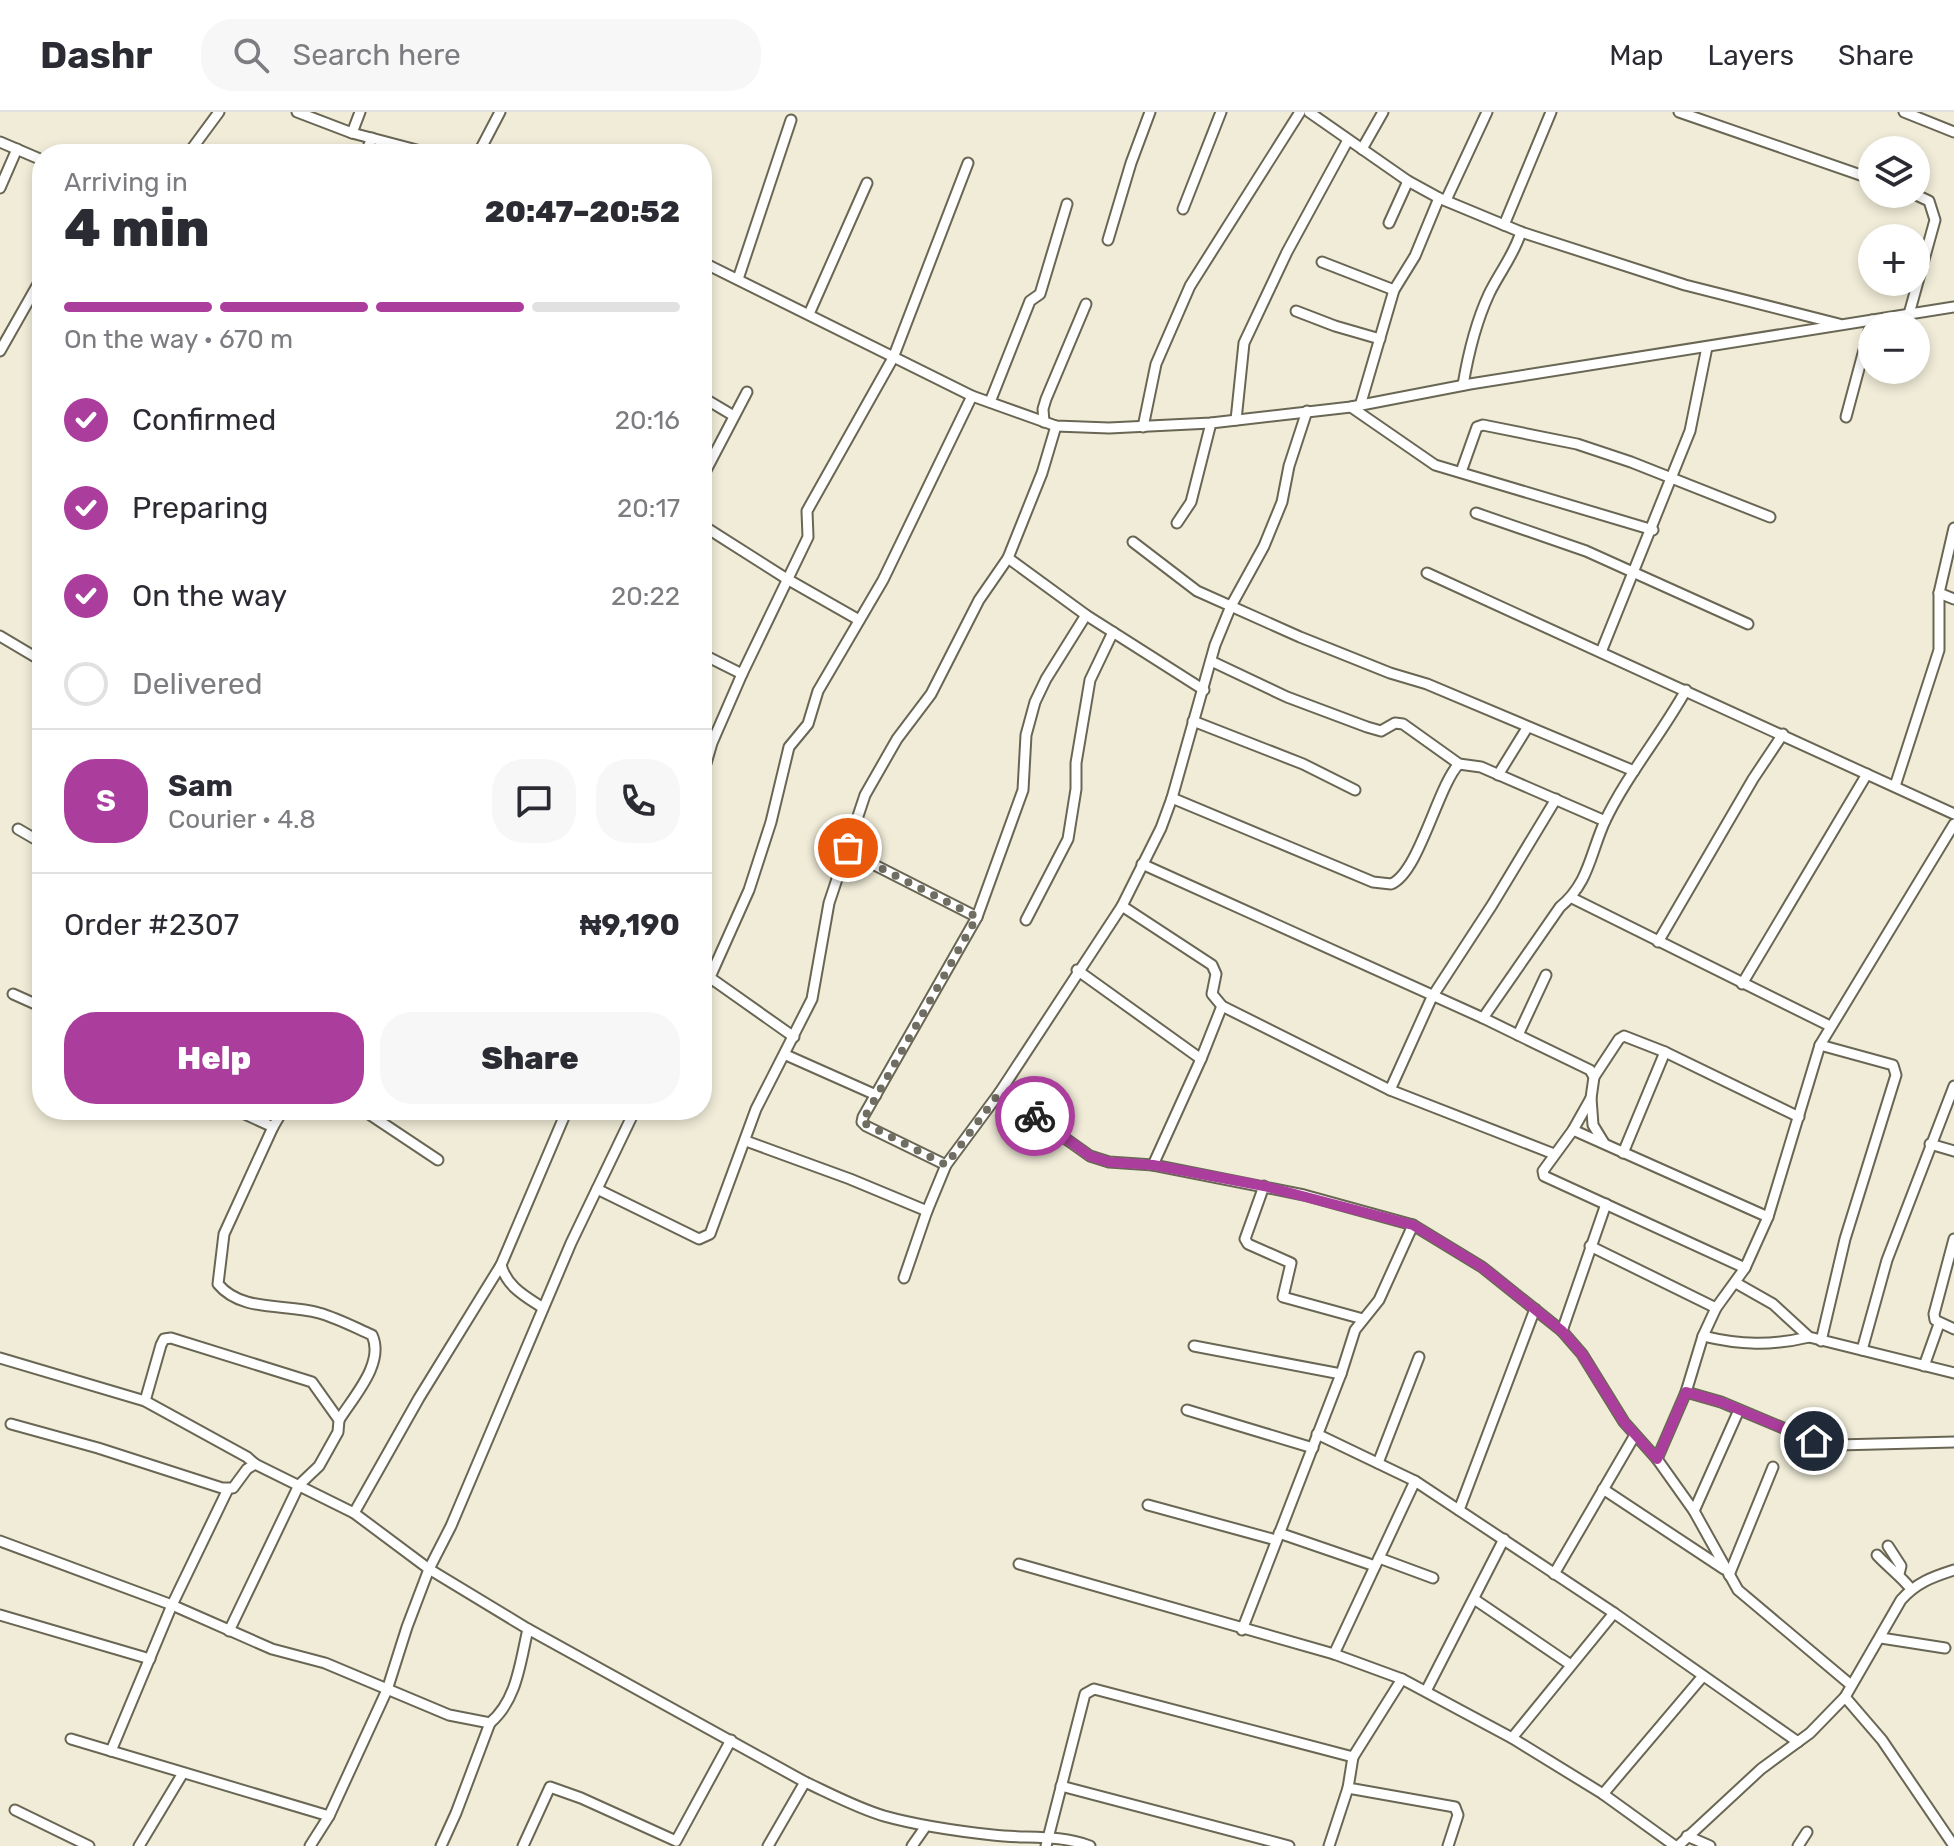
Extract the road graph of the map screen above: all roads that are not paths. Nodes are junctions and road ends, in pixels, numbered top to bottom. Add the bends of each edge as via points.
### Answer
1 (219, 112) edge
2 (297, 112) edge
3 (360, 112) edge
4 (500, 112) edge
5 (1150, 112) edge
6 (1221, 112) edge
7 (1300, 112) edge
8 (1383, 112) edge
9 (1487, 112) edge
10 (1551, 112) edge
11 (1679, 112) edge
12 (1904, 112) edge
13 (1312, 113) edge
14 (791, 120) dead end
15 (1954, 132) edge
16 (352, 133) junction
17 (372, 138) junction
18 (1348, 140) junction
19 (0, 142) edge
20 (195, 144) edge
21 (369, 144) edge
22 (394, 144) edge
23 (483, 144) edge
24 (17, 149) junction
25 (1362, 149) junction
26 (32, 156) edge
27 (968, 163) dead end
28 (1858, 174) edge
29 (1408, 181) junction
30 (867, 183) dead end
31 (0, 188) edge
32 (1442, 199) junction
33 (1930, 203) edge
34 (1067, 204) dead end
35 (1183, 209) dead end
36 (1389, 223) dead end
37 (1504, 225) junction
38 (1521, 232) junction
39 (1108, 240) dead end
40 (1322, 262) dead end
41 (712, 267) edge
42 (738, 279) junction
43 (1394, 290) junction
44 (32, 295) edge
45 (1086, 304) dead end
46 (1954, 307) edge
47 (1296, 311) dead end
48 (1910, 312) edge
49 (1922, 312) edge
50 (809, 314) junction
51 (1858, 323) edge
52 (1846, 325) junction
53 (1380, 339) junction
54 (1707, 347) junction
55 (0, 351) edge
56 (893, 358) junction
57 (1858, 372) edge
58 (1463, 385) junction
59 (747, 392) dead end
60 (972, 396) junction
61 (990, 402) junction
62 (712, 403) edge
63 (1355, 406) junction
64 (1307, 411) junction
65 (734, 416) junction
66 (1846, 417) dead end
67 (1236, 420) junction
68 (1044, 422) junction
69 (1211, 423) junction
70 (1056, 426) junction
71 (1143, 427) junction
72 (712, 459) edge
73 (1461, 472) junction
74 (1671, 477) junction
75 (1476, 513) dead end
76 (1770, 517) dead end
77 (1177, 523) dead end
78 (1954, 528) edge
79 (1653, 530) junction
80 (712, 531) edge
81 (1133, 542) dead end
82 (1008, 558) junction
83 (1635, 572) junction
84 (1427, 573) dead end
85 (787, 579) junction
86 (1939, 593) junction
87 (1954, 599) edge
88 (1231, 606) junction
89 (1086, 615) junction
90 (859, 620) junction
91 (1748, 624) dead end
92 (1113, 632) junction
93 (0, 636) edge
94 (1601, 652) junction
95 (32, 655) edge
96 (712, 659) edge
97 (1211, 661) junction
98 (742, 674) junction
99 (1204, 690) junction
100 (1686, 690) junction
101 (1193, 721) junction
102 (1527, 728) junction
103 (712, 731) edge
104 (1783, 734) junction
105 (1459, 764) junction
106 (1634, 771) junction
107 (1867, 774) junction
108 (1498, 775) junction
109 (1895, 786) junction
110 (1355, 790) dead end
111 (1172, 798) junction
112 (1556, 799) junction
113 (1954, 814) edge
114 (1605, 821) junction
115 (1954, 824) edge
116 (18, 829) dead end
117 (32, 837) edge
118 (847, 851) junction
119 (1142, 864) junction
120 (1572, 898) junction
121 (1122, 906) junction
122 (977, 917) junction
123 (1026, 920) dead end
124 (1658, 942) junction
125 (712, 962) edge
126 (1077, 970) junction
127 (1546, 975) dead end
128 (712, 978) edge
129 (1742, 984) junction
130 (13, 994) dead end
131 (1432, 997) junction
132 (32, 1003) edge
133 (1222, 1006) junction
134 (1483, 1018) junction
135 (1830, 1026) junction
136 (1518, 1035) junction
137 (794, 1037) junction
138 (1820, 1045) junction
139 (1665, 1052) junction
140 (786, 1055) junction
141 (1201, 1059) junction
142 (1594, 1077) junction
143 (1954, 1086) edge
144 (1390, 1090) junction
145 (1000, 1092) junction
146 (876, 1095) junction
147 (1591, 1098) junction
148 (1799, 1117) junction
149 (258, 1120) edge
150 (277, 1120) edge
151 (378, 1120) edge
152 (561, 1120) edge
153 (630, 1120) edge
154 (273, 1127) junction
155 (1573, 1130) junction
156 (746, 1141) junction
157 (1930, 1144) junction
158 (1605, 1145) junction
159 (1954, 1151) edge
160 (1623, 1153) junction
161 (1554, 1154) junction
162 (438, 1160) dead end
163 (946, 1165) junction
164 (1153, 1165) junction
165 (1264, 1186) junction
166 (597, 1189) junction
167 (1606, 1204) junction
168 (927, 1211) junction
169 (1768, 1217) junction
170 (1413, 1225) junction
171 (1954, 1239) edge
172 (1590, 1246) junction
173 (501, 1265) junction
174 (1745, 1268) junction
175 (904, 1278) dead end
176 (1736, 1283) junction
177 (543, 1308) junction
178 (1716, 1308) junction
179 (1535, 1309) junction
180 (1363, 1319) junction
181 (1939, 1324) junction
182 (1954, 1329) edge
183 (1562, 1331) junction
184 (1703, 1336) junction
185 (1809, 1337) junction
186 (1821, 1341) junction
187 (1194, 1346) dead end
188 (1862, 1350) junction
189 (1419, 1357) dead end
190 (0, 1358) edge
191 (1924, 1366) junction
192 (1954, 1373) edge
193 (1341, 1374) junction
194 (1686, 1392) junction
195 (145, 1401) junction
196 (1187, 1410) dead end
197 (1739, 1410) junction
198 (339, 1420) junction
199 (11, 1424) dead end
200 (1317, 1434) junction
201 (1635, 1435) junction
202 (1954, 1442) edge
203 (1313, 1448) junction
204 (1657, 1459) junction
205 (1378, 1463) junction
206 (255, 1464) junction
207 (1773, 1467) dead end
208 (1415, 1481) junction
209 (299, 1485) junction
210 (228, 1489) junction
211 (1603, 1489) junction
212 (1148, 1505) dead end
213 (1459, 1510) junction
214 (1694, 1511) junction
215 (354, 1513) junction
216 (1278, 1536) junction
217 (1504, 1539) junction
218 (0, 1541) edge
219 (1888, 1546) dead end
220 (1877, 1555) dead end
221 (1377, 1562) junction
222 (1019, 1564) dead end
223 (429, 1569) junction
224 (1954, 1570) edge
225 (1728, 1572) junction
226 (1554, 1574) junction
227 (1899, 1574) junction
228 (1433, 1578) dead end
229 (1911, 1589) junction
230 (1474, 1599) junction
231 (172, 1605) junction
232 (1614, 1613) junction
233 (0, 1615) edge
234 (528, 1629) junction
235 (1242, 1630) junction
236 (229, 1631) junction
237 (1881, 1638) junction
238 (1945, 1648) dead end
239 (1334, 1654) junction
240 (150, 1659) junction
241 (1571, 1665) junction
242 (1703, 1676) junction
243 (1402, 1679) junction
244 (1851, 1685) junction
245 (387, 1690) junction
246 (1426, 1691) junction
247 (1845, 1697) junction
248 (490, 1723) junction
249 (1512, 1738) junction
250 (71, 1739) dead end
251 (731, 1740) junction
252 (1798, 1742) junction
253 (111, 1751) junction
254 (1353, 1757) junction
255 (183, 1773) junction
256 (805, 1782) junction
257 (1061, 1786) junction
258 (1348, 1788) junction
259 (1603, 1794) junction
260 (15, 1810) dead end
261 (329, 1816) junction
262 (926, 1826) junction
263 (1807, 1832) dead end
264 (1687, 1836) junction
265 (1047, 1842) edge
266 (89, 1846) edge
267 (139, 1846) edge
268 (310, 1846) edge
269 (441, 1846) edge
270 (523, 1846) edge
271 (768, 1846) edge
272 (912, 1846) edge
273 (1090, 1846) edge
274 (1289, 1846) edge
275 (1329, 1846) edge
276 (1448, 1846) edge
277 (1677, 1846) edge
278 (1710, 1846) edge
279 (1798, 1846) edge
280 (1954, 1846) edge

1 - 20 street
2 - 16 street
3 - 16 street
4 - 23 street
5 - 39 street
6 - 35 street
7 - 71 street via 1190,286 1156,364
8 - 25 street
9 - 32 street
10 - 37 street
11 - 28 street
12 - 15 street
13 - 18 street
14 - 42 street
16 - 17 street
17 - 21 street
17 - 22 street
18 - 25 street
18 - 67 street via 1244,343
19 - 24 street
24 - 26 street
24 - 31 street
25 - 29 street
27 - 56 street
29 - 32 street
29 - 36 street
30 - 50 street
32 - 37 street
32 - 43 street
33 - 48 street via 1935,220
34 - 61 street via 1040,294 1030,301
37 - 38 street
38 - 52 street via 1685,285
38 - 58 street via 1488,295
40 - 43 street
41 - 42 street
42 - 50 street
43 - 53 street
44 - 55 street
45 - 68 street via 1046,399
46 - 49 street
47 - 53 street
50 - 56 street
51 - 52 street
52 - 54 street
53 - 63 street
54 - 58 street
54 - 74 street via 1690,431
56 - 60 street
56 - 85 street via 807,511 808,537
57 - 66 street
58 - 63 street
59 - 65 street
60 - 61 street
60 - 90 street
61 - 68 street
62 - 65 street
63 - 64 street
63 - 73 street via 1425,459
64 - 67 street
64 - 88 street via 1282,502
65 - 72 street
67 - 69 street
68 - 70 street
69 - 71 street
69 - 77 street via 1191,502
70 - 71 street
70 - 82 street
73 - 74 street via 1477,427 1483,425 1577,444
73 - 79 street
74 - 76 street
74 - 79 street
75 - 83 street
78 - 86 street
79 - 83 street
80 - 85 street
81 - 88 street via 1197,591
82 - 89 street
82 - 118 street via 979,600 931,694 865,795
83 - 91 street
83 - 94 street
84 - 94 street
85 - 90 street
85 - 98 street
86 - 87 street
86 - 109 street via 1939,650
88 - 97 street
88 - 102 street
89 - 92 street
89 - 122 street via 1035,702 1026,735 1023,790
90 - 125 street via 818,691 808,724 789,747 749,890
92 - 99 street
92 - 123 street via 1090,680 1068,839
93 - 95 street
94 - 100 street
96 - 98 street
97 - 99 street
97 - 105 street via 1367,727 1381,731 1403,724
98 - 103 street
99 - 101 street
100 - 104 street
100 - 106 street
101 - 110 street
101 - 111 street
102 - 106 street
102 - 108 street
104 - 107 street
104 - 124 street
105 - 108 street
105 - 111 street via 1430,826 1391,884 1373,882
106 - 114 street
107 - 109 street
107 - 129 street
108 - 112 street
109 - 113 street
111 - 119 street
112 - 114 street
112 - 131 street
114 - 120 street
115 - 135 street
116 - 117 street
118 - 122 street
118 - 137 street via 826,915 812,999
119 - 121 street
119 - 131 street
120 - 124 street
120 - 134 street via 1560,907
121 - 126 street
121 - 133 street via 1212,965 1212,994
122 - 146 street
124 - 129 street
126 - 141 street
126 - 145 street
127 - 136 street
128 - 137 street
129 - 135 street
130 - 132 street
131 - 134 street
131 - 144 street
133 - 141 street
133 - 144 street
134 - 136 street
135 - 138 street
136 - 142 street via 1590,1070
137 - 140 street
138 - 148 street
138 - 186 street via 1893,1065 1896,1075 1845,1239
139 - 142 street via 1624,1036
139 - 148 street
139 - 160 street
140 - 146 street
140 - 156 street via 756,1109
141 - 164 street
142 - 147 street
143 - 157 street
144 - 161 street
145 - 163 street
145 - 164 street via 1090,1156
146 - 163 street via 863,1117 866,1126
147 - 155 street
147 - 158 street via 1593,1125
148 - 169 street
149 - 154 street
150 - 154 street
151 - 162 street
152 - 173 street
153 - 166 street
154 - 198 street via 224,1234 218,1284 228,1296 317,1312 372,1335 377,1345 372,1367
155 - 158 street
155 - 161 street
156 - 166 street via 705,1238
156 - 168 street
157 - 159 street
157 - 188 street via 1887,1260
158 - 160 street
160 - 169 street
161 - 167 street via 1544,1176
163 - 168 street
164 - 165 street
165 - 170 street
165 - 180 street via 1246,1242 1291,1263 1283,1297
166 - 177 street
167 - 172 street
167 - 174 street
168 - 175 street
169 - 174 street
170 - 179 street via 1482,1267
170 - 180 street via 1379,1300
171 - 181 street via 1934,1314
172 - 178 street
172 - 183 street
173 - 177 street via 513,1288
173 - 215 street
174 - 176 street
176 - 178 street
176 - 185 street via 1773,1304
177 - 223 street
178 - 184 street
179 - 183 street
179 - 213 street
180 - 193 street
181 - 182 street
181 - 191 street
183 - 201 street
184 - 185 street via 1738,1345
184 - 194 street
185 - 186 street
186 - 188 street
187 - 193 street
188 - 191 street
189 - 205 street
190 - 195 street
191 - 192 street
193 - 200 street
194 - 197 street
194 - 204 street
195 - 198 street via 161,1345 171,1338 312,1382
195 - 206 street
196 - 203 street
197 - 202 street via 1814,1441 1838,1445
197 - 214 street
198 - 209 street via 319,1466
199 - 210 street
200 - 203 street
200 - 205 street
201 - 204 street
201 - 211 street
203 - 216 street
204 - 214 street
205 - 208 street
206 - 209 street
206 - 210 street
207 - 225 street
208 - 213 street
208 - 221 street
209 - 215 street
209 - 236 street
210 - 231 street
211 - 225 street
211 - 226 street
212 - 216 street
213 - 217 street
214 - 225 street
215 - 223 street
216 - 221 street
216 - 235 street
217 - 226 street
217 - 230 street
218 - 231 street
219 - 227 street via 1901,1566
220 - 227 street
221 - 228 street
221 - 239 street
222 - 235 street
223 - 234 street
223 - 245 street
224 - 229 street
225 - 244 street via 1738,1590
226 - 232 street
227 - 229 street
229 - 237 street
230 - 241 street
230 - 246 street
231 - 236 street
231 - 240 street
232 - 241 street
232 - 242 street
233 - 240 street
234 - 248 street via 513,1690
234 - 251 street
235 - 239 street
236 - 245 street
237 - 238 street
237 - 244 street
239 - 243 street
240 - 253 street
241 - 249 street
242 - 252 street
242 - 259 street
243 - 246 street
243 - 254 street
244 - 247 street
245 - 248 street via 449,1715
245 - 261 street
246 - 249 street
247 - 252 street
247 - 280 street via 1882,1740
248 - 269 street
249 - 259 street
250 - 253 street
251 - 256 street
251 - 270 street via 676,1841 550,1787
252 - 264 street
253 - 255 street
254 - 257 street via 1094,1689 1085,1694
254 - 258 street
255 - 261 street
255 - 267 street
256 - 262 street via 882,1815
256 - 271 street
257 - 265 street
257 - 274 street
258 - 275 street
258 - 276 street via 1455,1807 1458,1815
259 - 277 street
260 - 266 street
261 - 268 street
262 - 265 street
262 - 272 street
263 - 279 street
264 - 277 street
264 - 278 street
265 - 273 street

